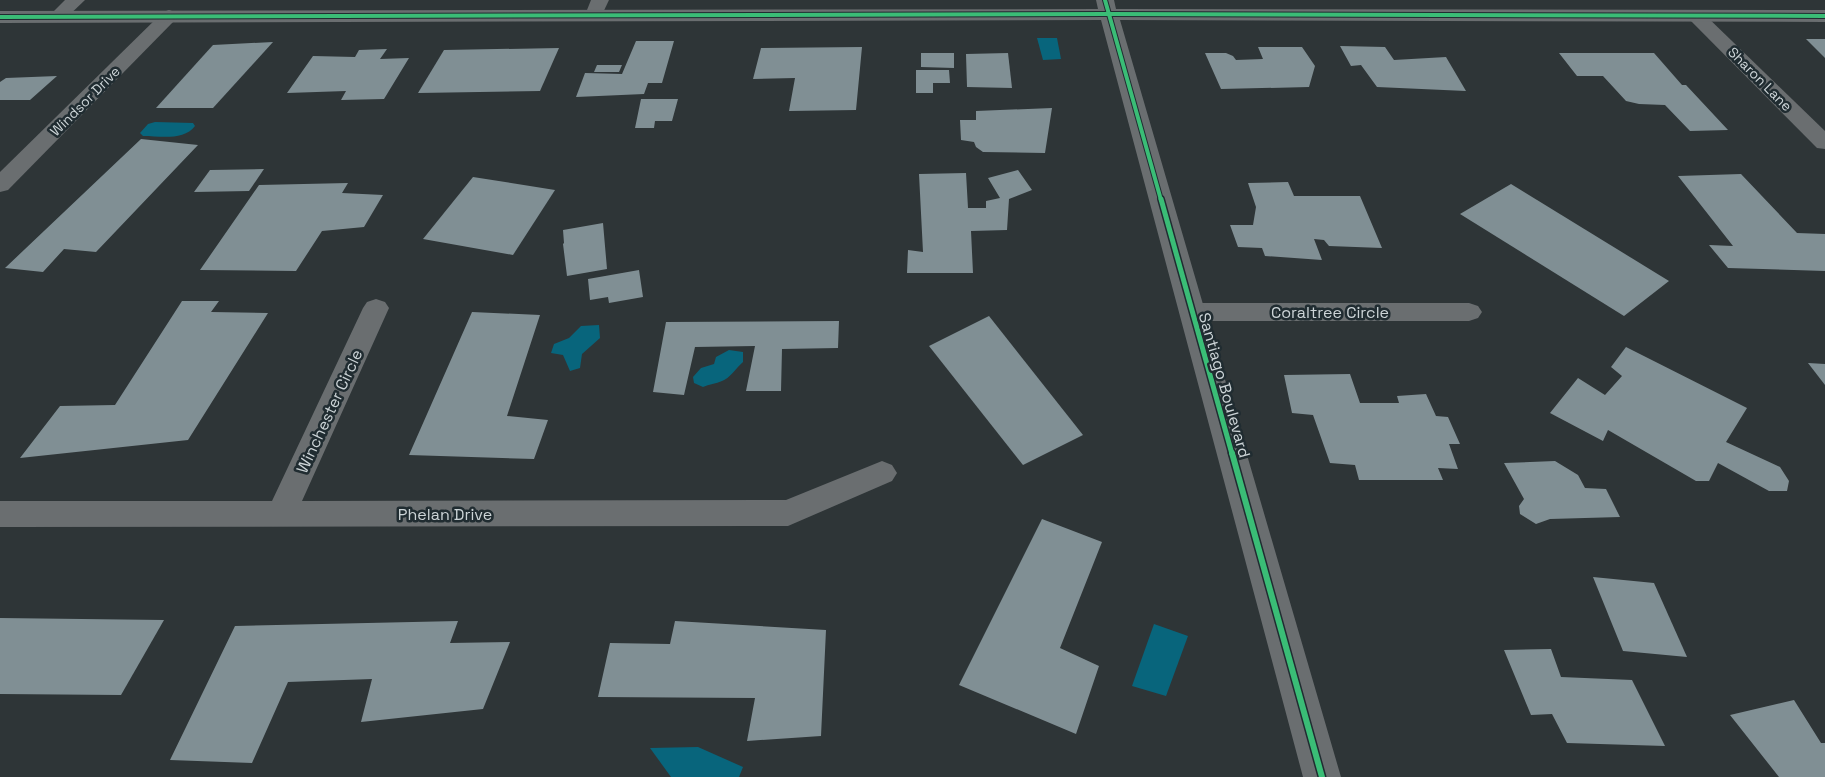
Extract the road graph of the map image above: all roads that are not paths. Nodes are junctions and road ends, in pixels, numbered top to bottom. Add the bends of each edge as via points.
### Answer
1 (76, 0) edge
2 (1107, 7) edge
3 (597, 8) edge
4 (1695, 15) junction
5 (58, 16) junction
6 (169, 16) junction
7 (1825, 16) edge
8 (0, 17) edge
9 (1825, 143) edge
10 (0, 185) edge
11 (376, 308) dead end
12 (1192, 312) junction
13 (1469, 312) dead end
14 (882, 473) dead end
15 (0, 514) edge
16 (281, 514) junction
17 (1322, 777) edge

1 - 5 street
2 - 3 street
2 - 4 street
2 - 12 street, Santiago Boulevard
3 - 6 street
4 - 7 street
4 - 9 street, Sharon Lane
5 - 6 street
5 - 8 street
6 - 10 street, Windsor Drive
11 - 16 street, Winchester Circle
12 - 13 street, Coraltree Circle
12 - 17 street, Santiago Boulevard
14 - 16 street, Phelan Drive via 788,512
15 - 16 street, Phelan Drive

